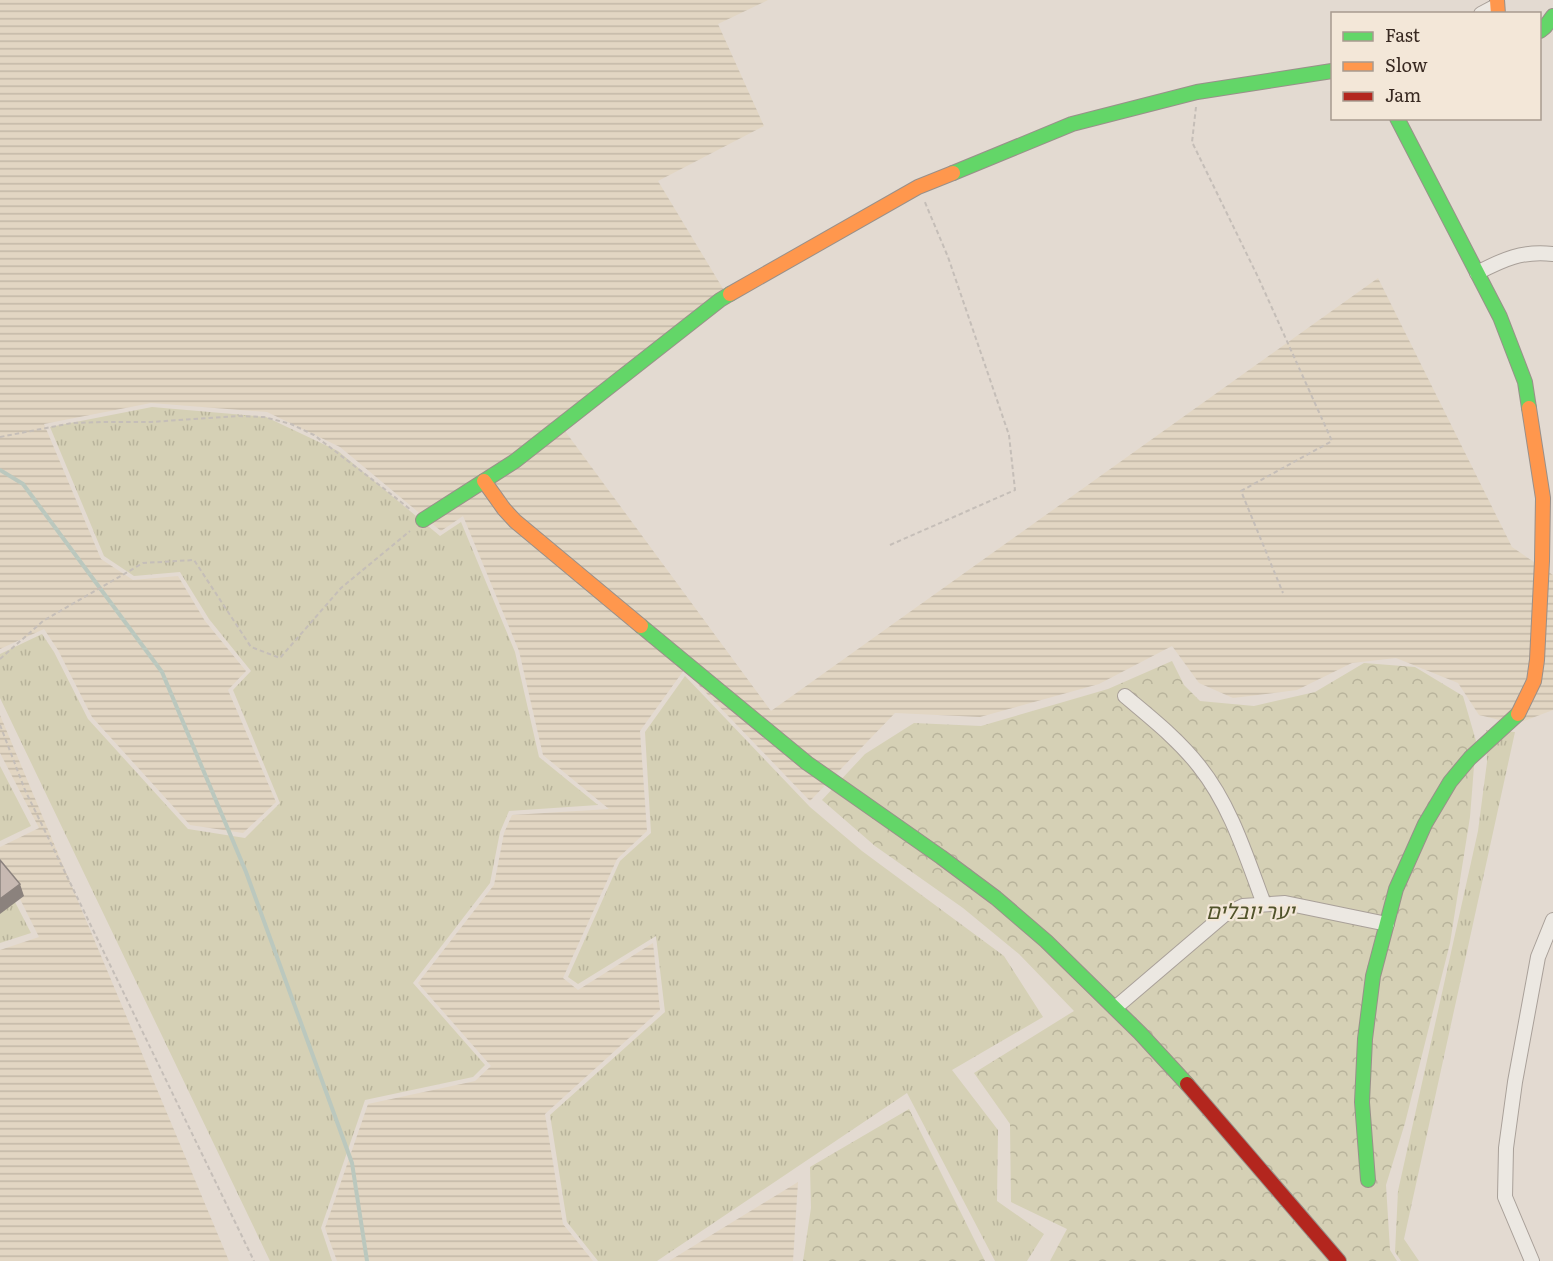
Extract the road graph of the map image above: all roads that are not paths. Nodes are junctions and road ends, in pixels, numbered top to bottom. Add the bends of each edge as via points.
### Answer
1 (1497, 4) edge
2 (1484, 12) edge
3 (1552, 19) edge
4 (1541, 30) edge
5 (1331, 71) edge
6 (1398, 120) edge
7 (1553, 254) edge
8 (1477, 273) junction
9 (484, 481) junction
10 (423, 520) road end
11 (1125, 696) dead end
12 (1264, 904) junction
13 (1553, 920) edge
14 (1387, 924) junction
15 (1114, 1008) junction
16 (1368, 1180) dead end
17 (1339, 1261) edge
18 (1532, 1261) edge

1 - 2 street
3 - 4 street
5 - 9 street via 1197,92 1072,124 918,187 720,300
6 - 8 street
7 - 8 street via 1507,258
8 - 14 street via 1500,317 1525,382 1535,442 1543,498 1537,660 1534,681 1518,714 1470,758 1450,782 1425,824 1396,889
9 - 10 street
9 - 15 street via 515,521 807,763 996,898
11 - 12 street via 1172,737 1211,783 1238,832
12 - 14 street via 1285,903
12 - 15 street via 1243,906 1224,915
13 - 18 street via 1538,957 1506,1148 1505,1197
14 - 16 street via 1373,976 1365,1039 1362,1102
15 - 17 street via 1197,1096

